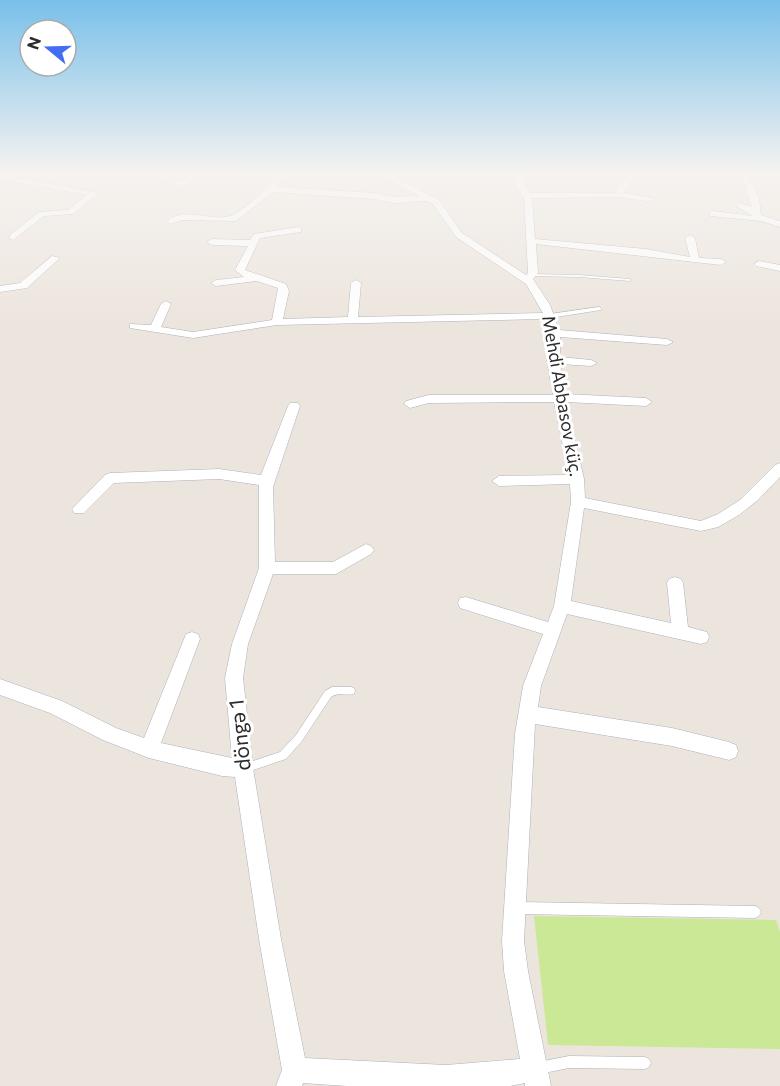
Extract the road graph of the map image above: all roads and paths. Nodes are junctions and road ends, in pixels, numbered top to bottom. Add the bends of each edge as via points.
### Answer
1 (29, 225) edge
2 (452, 225) edge
3 (530, 225) edge
4 (298, 230) dead end
5 (13, 237) dead end
6 (690, 238) dead end
7 (531, 241) junction
8 (212, 242) dead end
9 (253, 243) junction
10 (55, 258) dead end
11 (695, 260) junction
12 (721, 262) dead end
13 (759, 264) dead end
14 (780, 268) edge
15 (257, 278) junction
16 (530, 278) junction
17 (630, 280) dead end
18 (216, 283) dead end
19 (356, 283) dead end
20 (0, 290) edge
21 (166, 304) dead end
22 (599, 309) dead end
23 (550, 316) junction
24 (353, 320) junction
25 (277, 322) junction
26 (134, 326) dead end
27 (155, 328) junction
28 (554, 333) junction
29 (667, 342) dead end
30 (553, 360) junction
31 (591, 363) dead end
32 (559, 399) junction
33 (646, 402) dead end
34 (410, 404) dead end
35 (294, 406) dead end
36 (780, 468) edge
37 (577, 480) junction
38 (267, 481) junction
39 (499, 481) dead end
40 (578, 502) junction
41 (80, 509) dead end
42 (366, 550) dead end
43 (267, 568) junction
44 (675, 583) dead end
45 (465, 603) dead end
46 (562, 606) junction
47 (552, 630) junction
48 (680, 633) junction
49 (701, 637) dead end
50 (192, 639) dead end
51 (0, 687) edge
52 (351, 691) dead end
53 (527, 714) junction
54 (149, 749) junction
55 (729, 751) dead end
56 (243, 768) junction
57 (514, 908) junction
58 (755, 912) dead end
59 (645, 1063) dead end
60 (536, 1077) edge
61 (292, 1078) edge

1 - 5 street
2 - 16 street, Mehdi Abbasov küç. via 459,235
3 - 7 street
4 - 9 street via 260,235
6 - 11 street
7 - 11 street
7 - 16 street
8 - 9 street
9 - 15 street via 240,270
10 - 20 street via 23,286
11 - 12 street
13 - 14 street
15 - 18 street
15 - 25 street via 282,286
16 - 17 lane
16 - 23 street, Mehdi Abbasov küç.
19 - 24 street
21 - 27 street
22 - 23 lane
23 - 24 street
23 - 28 street, Mehdi Abbasov küç.
24 - 25 street
25 - 27 street via 193,335
26 - 27 street
28 - 29 street
28 - 30 street, Mehdi Abbasov küç.
30 - 31 street
30 - 32 street, Mehdi Abbasov küç.
32 - 33 street
32 - 34 street via 429,399
32 - 37 street, Mehdi Abbasov küç.
35 - 38 street, döngə 1
36 - 40 street via 740,507 720,520 701,525
37 - 39 street
37 - 40 street, Mehdi Abbasov küç.
38 - 41 street via 219,474 110,478
38 - 43 street, döngə 1
40 - 46 street, Mehdi Abbasov küç.
42 - 43 street via 336,568
43 - 56 street, döngə 1 via 235,663
44 - 48 street
45 - 47 street
46 - 47 street, Mehdi Abbasov küç.
46 - 48 street
47 - 53 street, Mehdi Abbasov küç. via 532,686
48 - 49 street
50 - 54 street
51 - 54 street via 56,706
52 - 56 lane via 328,694 284,756
53 - 55 street via 672,737
53 - 57 street, Mehdi Abbasov küç.
54 - 56 street via 222,767
56 - 61 street, döngə 1
57 - 58 lane
57 - 60 street, Mehdi Abbasov küç. via 516,971
59 - 60 lane via 569,1062
60 - 61 street via 514,1074

